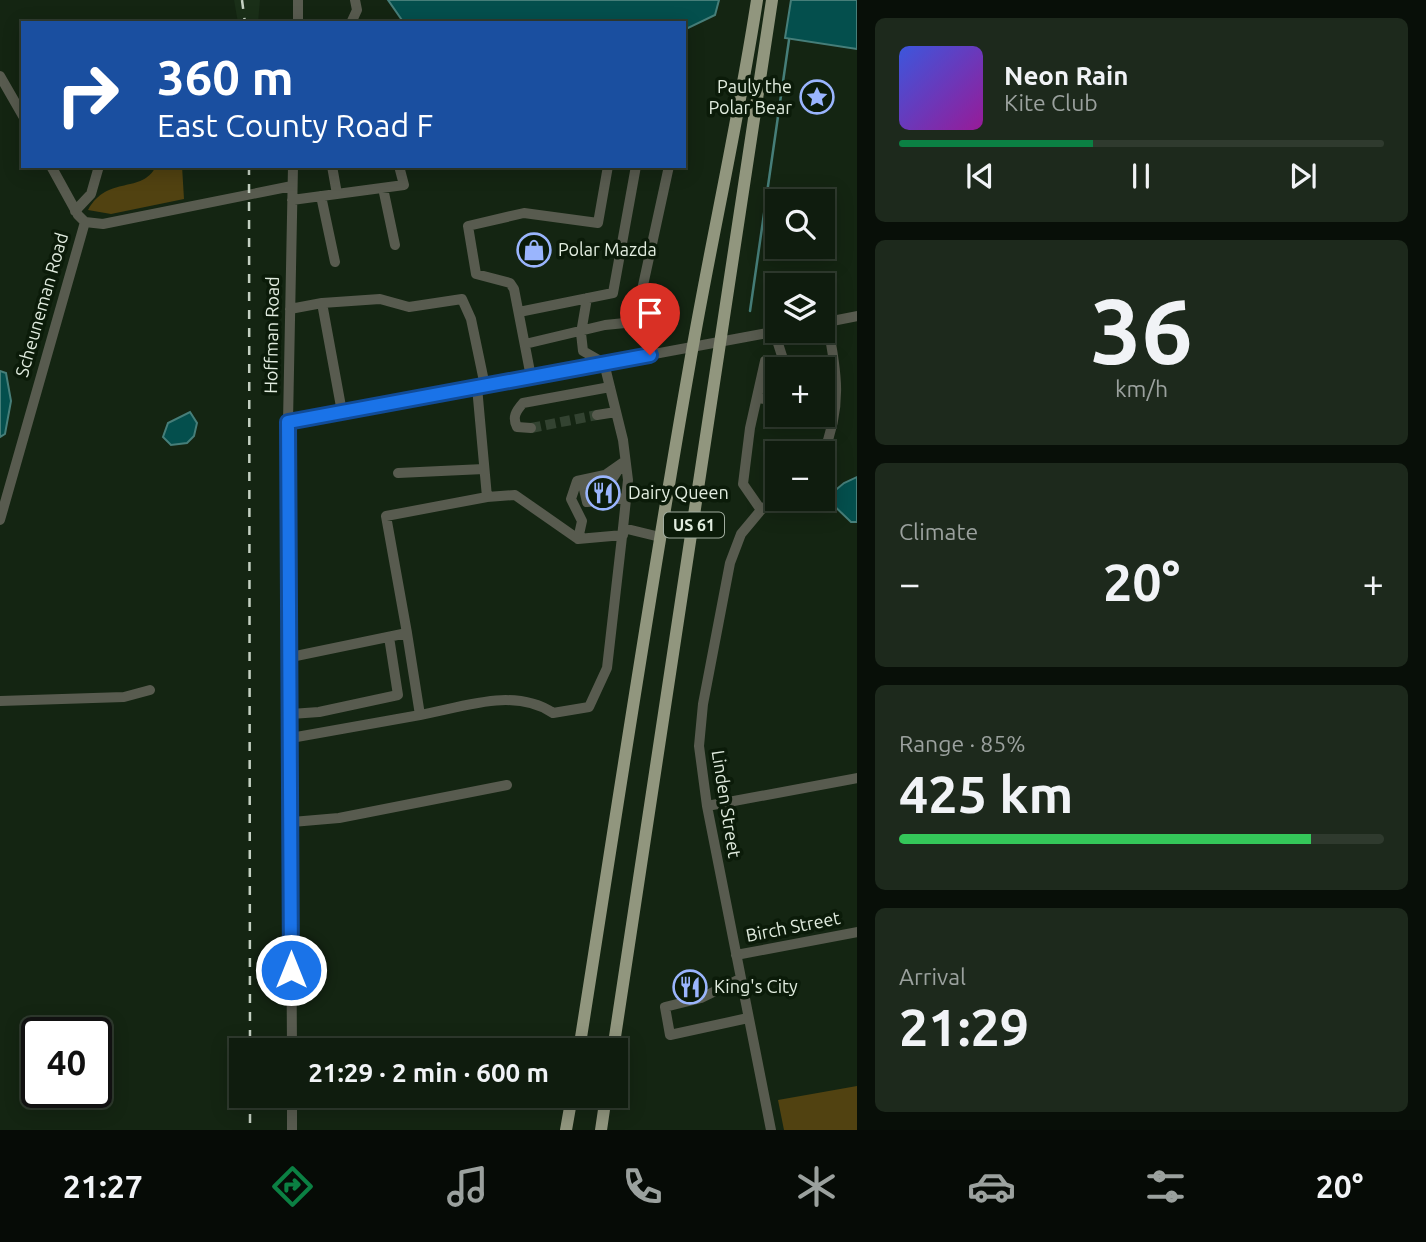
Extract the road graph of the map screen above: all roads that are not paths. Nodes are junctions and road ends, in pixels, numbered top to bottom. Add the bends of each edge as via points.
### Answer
1 (298, 0) edge
2 (355, 0) edge
3 (757, 0) edge
4 (772, 0) edge
5 (298, 21) edge
6 (352, 21) edge
7 (0, 76) edge
8 (21, 113) edge
9 (52, 168) edge
10 (98, 168) edge
11 (293, 168) edge
12 (332, 168) edge
13 (400, 168) edge
14 (608, 168) edge
15 (636, 168) edge
16 (669, 168) edge
17 (292, 186) junction
18 (383, 188) junction
19 (337, 194) junction
20 (321, 196) junction
21 (292, 200) junction
22 (75, 211) junction
23 (85, 222) junction
24 (395, 245) dead end
25 (335, 262) dead end
26 (587, 298) junction
27 (322, 303) junction
28 (290, 309) junction
29 (519, 312) junction
30 (857, 316) edge
31 (835, 320) edge
32 (581, 332) junction
33 (765, 333) edge
34 (719, 342) junction
35 (779, 343) edge
36 (829, 343) edge
37 (524, 344) junction
38 (692, 347) junction
39 (604, 363) junction
40 (531, 377) junction
41 (481, 386) junction
42 (610, 387) junction
43 (758, 398) junction
44 (765, 399) edge
45 (836, 411) joint
46 (342, 412) junction
47 (616, 412) junction
48 (597, 415) tunnel mouth
49 (288, 422) junction
50 (531, 428) dead end
51 (829, 441) edge
52 (625, 461) junction
53 (484, 469) junction
54 (398, 473) dead end
55 (487, 497) junction
56 (626, 498) junction
57 (765, 507) edge
58 (761, 510) junction
59 (0, 520) edge
60 (623, 531) junction
61 (660, 537) junction
62 (579, 539) junction
63 (407, 633) junction
64 (388, 637) junction
65 (291, 657) junction
66 (150, 690) dead end
67 (0, 701) edge
68 (291, 714) junction
69 (420, 715) junction
70 (291, 738) junction
71 (857, 778) edge
72 (507, 785) dead end
73 (707, 806) junction
74 (292, 822) junction
75 (857, 932) edge
76 (736, 955) junction
77 (740, 979) junction
78 (748, 1018) junction
79 (292, 1038) edge
80 (581, 1038) edge
81 (615, 1038) edge
82 (292, 1108) edge
83 (570, 1108) edge
84 (604, 1108) edge
85 (292, 1130) edge
86 (566, 1130) edge
87 (601, 1130) edge
88 (771, 1130) edge

1 - 5 street
2 - 6 street
3 - 38 main road, US 61 via 737,130
4 - 34 main road, US 61
7 - 8 street
9 - 22 street
10 - 22 street via 91,194
11 - 17 street, Hoffman Road
12 - 19 street
13 - 18 street via 404,186
14 - 29 street via 598,223 524,213 468,226 476,274 510,283
15 - 26 street via 613,293
16 - 32 street via 635,322
17 - 21 street, Hoffman Road
17 - 23 street, Scheuneman Road via 103,224
18 - 19 street
18 - 24 street
19 - 20 street
20 - 21 street
20 - 25 street
21 - 28 street, Hoffman Road
22 - 23 street
23 - 59 street, Scheuneman Road
26 - 29 street
26 - 32 street
27 - 28 street
27 - 41 street via 380,299 409,307 462,299 471,319
27 - 46 street
28 - 49 street, Hoffman Road
29 - 37 street
30 - 31 street
32 - 37 street
32 - 39 street via 583,351
33 - 34 street
34 - 38 street
34 - 81 main road, US 61
35 - 43 street via 783,359 765,361
36 - 45 street via 838,391
37 - 40 street
38 - 39 street
38 - 61 main road, US 61
39 - 40 street
39 - 42 street
40 - 41 street
41 - 46 street
41 - 53 street
42 - 47 street
42 - 50 street via 523,403 514,421 517,427
43 - 44 street
43 - 58 street via 743,484
45 - 51 street
46 - 49 street
47 - 48 street
47 - 52 street
49 - 65 street, Hoffman Road
52 - 56 street
52 - 56 street via 611,481 583,485 587,502
52 - 62 street via 605,475 577,481 571,499 582,521
53 - 54 street
53 - 55 street
55 - 62 street via 515,495
55 - 63 street via 386,516
56 - 60 street
57 - 58 street, Linden Street
58 - 73 street, Linden Street via 741,534 730,563 709,673 699,746
60 - 61 street
60 - 62 street
60 - 69 street via 607,668 589,708 553,713 538,703 509,698
61 - 80 main road, US 61
63 - 64 street
63 - 69 street
64 - 65 street
64 - 68 street via 398,695
65 - 68 street, Hoffman Road
66 - 67 street via 124,697
68 - 70 street, Hoffman Road
69 - 70 street
70 - 74 street, Hoffman Road
71 - 73 street
72 - 74 street via 339,818
73 - 76 street, Linden Street
74 - 79 street, Hoffman Road
75 - 76 street, Birch Street
76 - 77 street, Linden Street
77 - 78 street, Linden Street
77 - 78 street via 701,998 665,1007 670,1035
78 - 88 street, Linden Street
82 - 85 street
83 - 86 main road
84 - 87 main road

